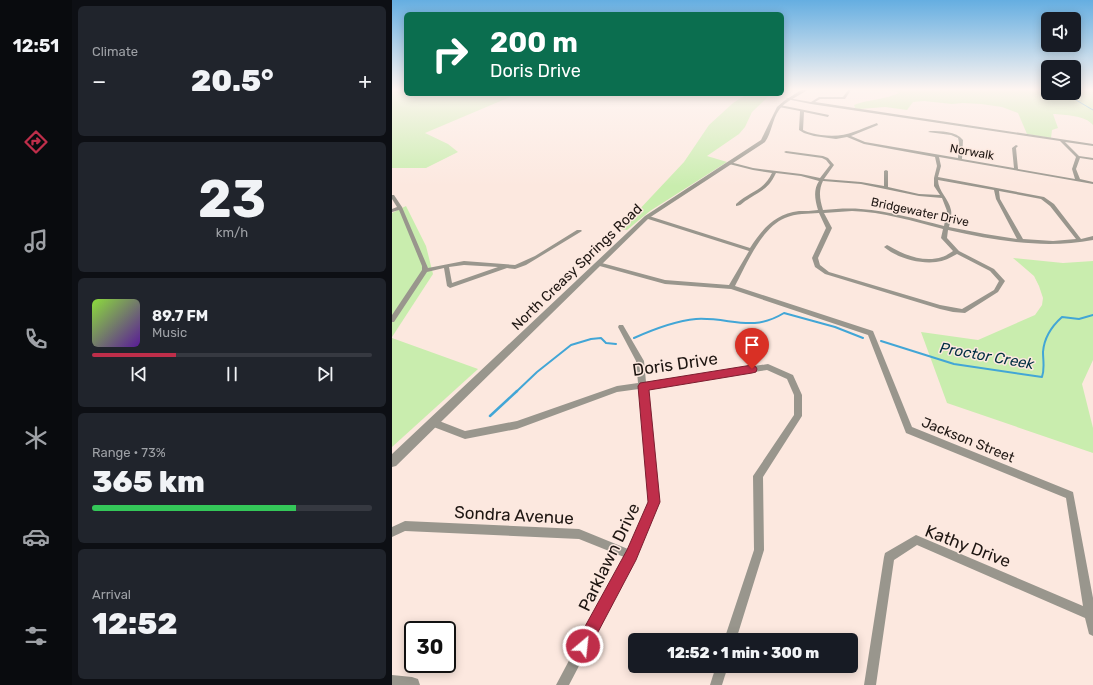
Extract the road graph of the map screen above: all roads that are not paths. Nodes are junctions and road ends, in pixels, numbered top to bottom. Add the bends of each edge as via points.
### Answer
1 (773, 122) edge
2 (801, 122) edge
3 (939, 122) edge
4 (877, 124) dead end
5 (930, 132) dead end
6 (849, 137) junction
7 (1061, 140) junction
8 (1093, 145) edge
9 (1016, 146) dead end
10 (786, 152) dead end
11 (937, 156) junction
12 (1078, 157) junction
13 (1093, 159) edge
14 (960, 160) junction
15 (730, 163) junction
16 (1016, 170) junction
17 (886, 171) dead end
18 (774, 172) junction
19 (936, 178) junction
20 (822, 180) junction
21 (1078, 180) junction
22 (1093, 183) edge
23 (886, 187) junction
24 (996, 189) junction
25 (392, 196) edge
26 (944, 197) junction
27 (738, 205) dead end
28 (400, 207) junction
29 (392, 211) edge
30 (821, 211) junction
31 (647, 217) junction
32 (946, 228) junction
33 (579, 231) dead end
34 (1093, 238) edge
35 (1021, 241) junction
36 (1080, 241) junction
37 (887, 247) dead end
38 (752, 250) junction
39 (957, 252) junction
40 (598, 264) junction
41 (446, 266) junction
42 (507, 266) junction
43 (425, 270) junction
44 (731, 287) junction
45 (392, 320) edge
46 (621, 327) dead end
47 (643, 386) junction
48 (434, 423) junction
49 (392, 462) edge
50 (392, 532) edge
51 (631, 555) junction
52 (1090, 614) junction
53 (1093, 630) edge
54 (732, 633) edge
55 (720, 673) edge
56 (392, 683) edge
57 (412, 685) edge
58 (562, 685) edge
59 (716, 685) edge
60 (870, 685) edge

1 - 15 street, North Creasy Springs Road via 767,136 758,145
2 - 6 street via 801,130 804,132 827,137
3 - 7 street
4 - 6 street
5 - 14 street via 958,137 961,142
6 - 11 street, Norwalk via 864,143
7 - 8 street
7 - 12 street
9 - 16 street
10 - 20 street via 827,159 832,165
11 - 14 street, Norwalk
11 - 19 street via 939,166
12 - 13 street
12 - 21 street via 1074,169
14 - 16 street, Norwalk
15 - 18 street
15 - 31 street, North Creasy Springs Road
16 - 21 street, Norwalk
17 - 23 street
18 - 20 street
18 - 27 street via 767,186
19 - 24 street
19 - 26 street via 936,186
20 - 23 street
20 - 30 street via 818,191
21 - 22 street, Norwalk
23 - 26 street via 919,195
24 - 35 street via 998,200
24 - 36 street via 1036,196 1047,201
25 - 28 street
26 - 32 street via 949,211
28 - 29 street
28 - 43 street
30 - 32 street, Bridgewater Drive via 874,212
30 - 38 street, Bridgewater Drive via 786,216 775,222
30 - 39 street via 829,228 816,254 815,263 820,269 963,311 996,291 1002,281 992,270
31 - 38 street
31 - 40 street, North Creasy Springs Road
32 - 35 street, Bridgewater Drive
32 - 39 street via 944,238
33 - 42 street via 524,264
34 - 36 street, Bridgewater Drive
35 - 36 street, Bridgewater Drive
37 - 39 street via 894,252 927,261 943,259
38 - 44 street, Bridgewater Drive
40 - 44 street, Jackson Street via 666,282
40 - 48 street, North Creasy Springs Road
41 - 42 street via 464,263
41 - 42 street via 450,286
41 - 43 street
43 - 45 street
44 - 52 street, Jackson Street via 871,333 909,430 1070,495
46 - 47 street, Parklawn Drive via 640,361
47 - 48 street, Doris Drive via 617,389 517,425 465,435
47 - 51 street, Parklawn Drive via 654,502
47 - 54 street, Doris Drive via 768,367 790,377 798,395 798,416 758,476 759,550
48 - 49 street, North Creasy Springs Road
50 - 51 street, Sondra Avenue via 404,526 580,534
51 - 58 street, Parklawn Drive
52 - 53 street, Jackson Street
52 - 60 street, Kathy Drive via 916,540 889,556
55 - 59 street
56 - 57 street

